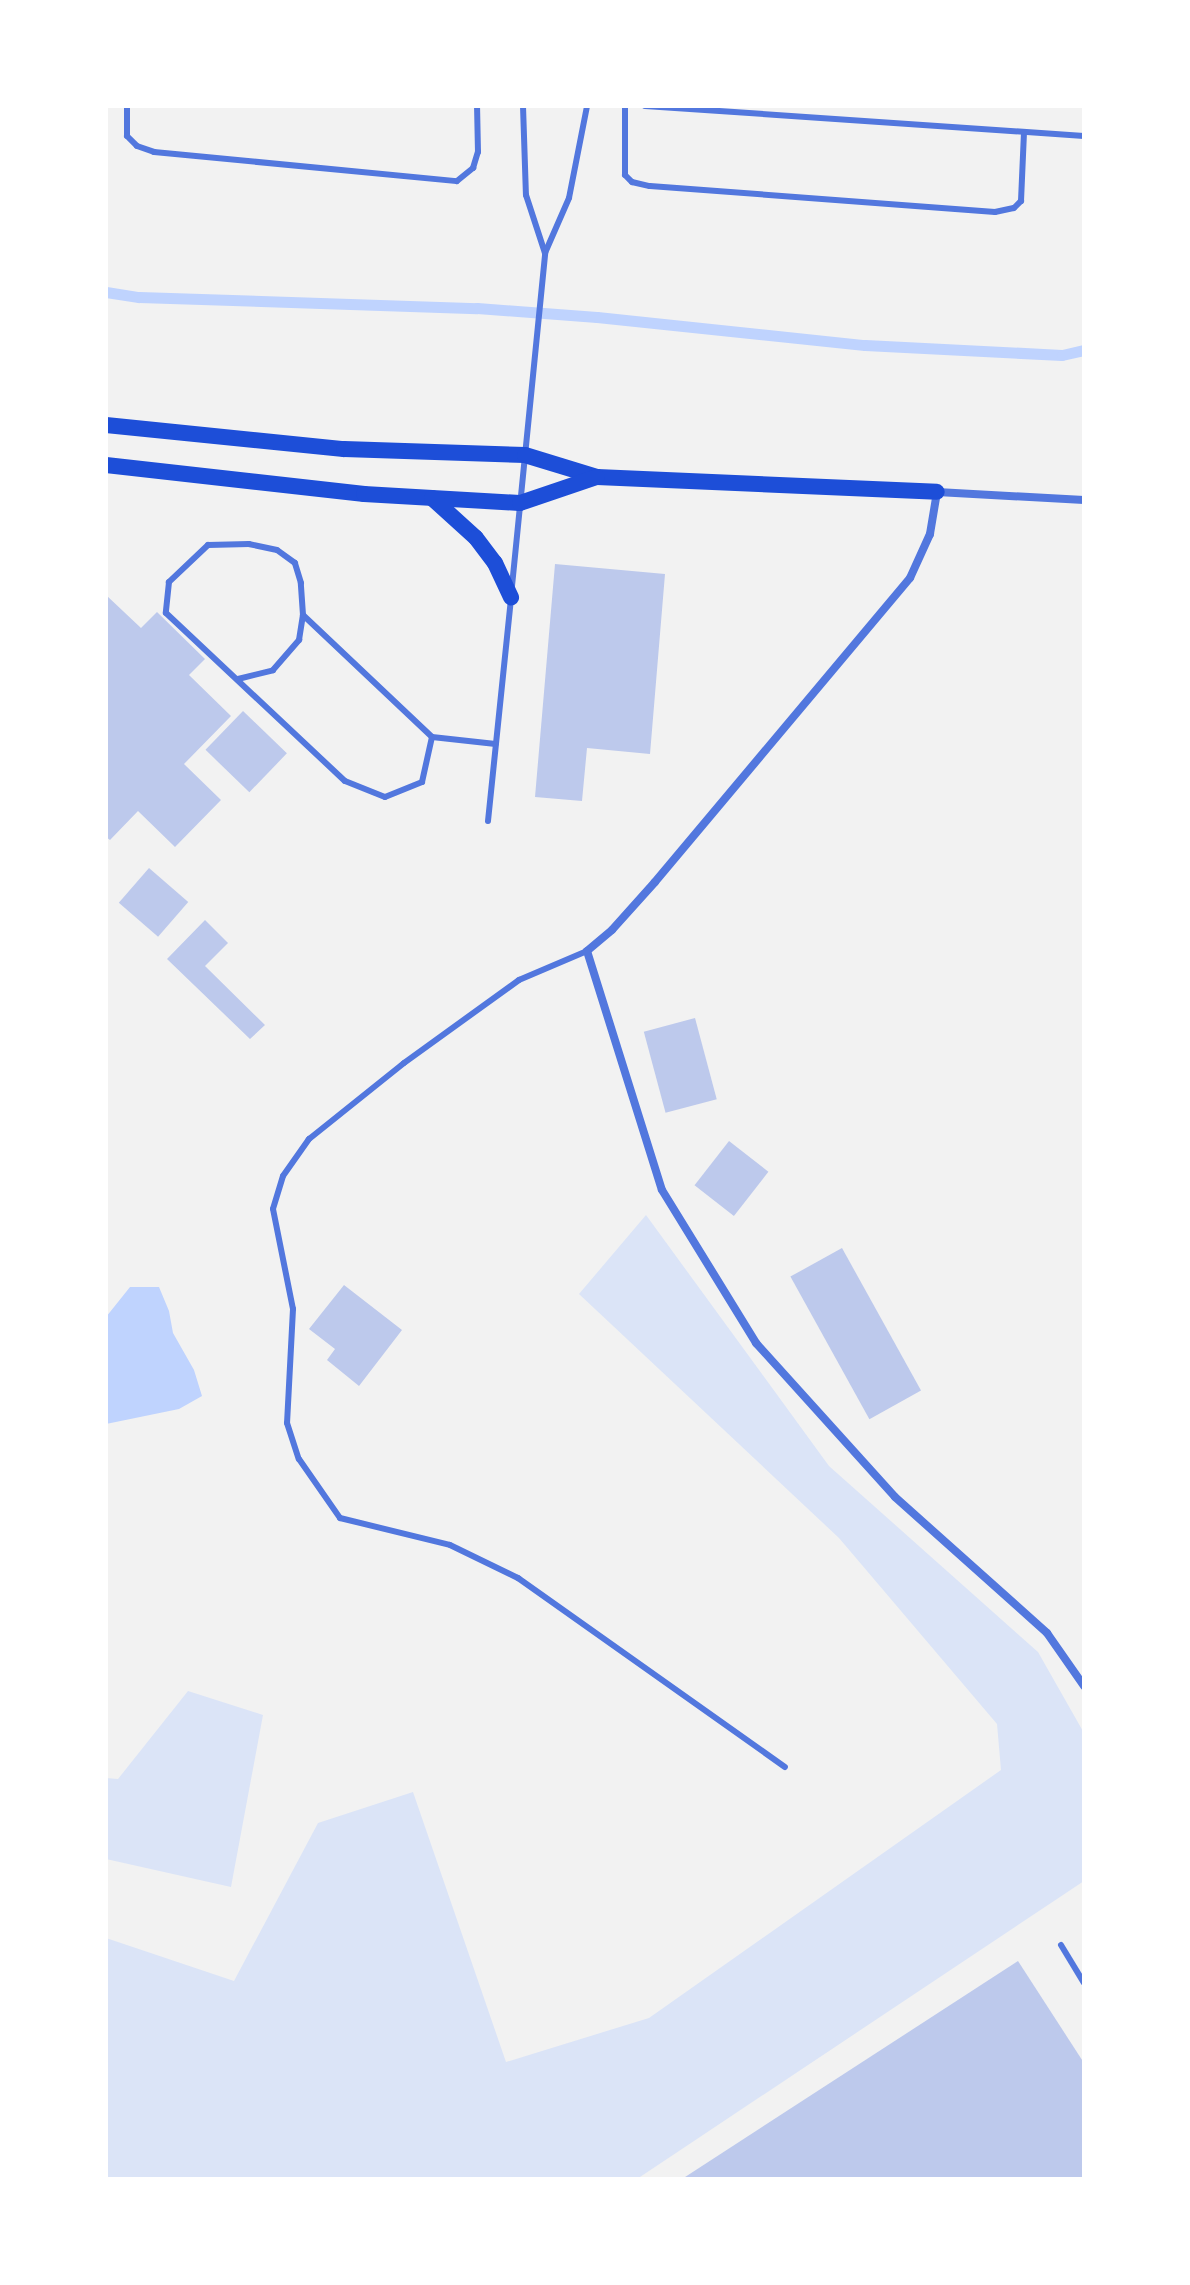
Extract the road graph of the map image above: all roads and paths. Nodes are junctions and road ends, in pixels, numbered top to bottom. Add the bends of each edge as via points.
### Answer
1 (127, 106) edge
2 (477, 106) edge
3 (523, 106) edge
4 (587, 106) edge
5 (625, 106) edge
6 (645, 106) edge
7 (1024, 132) junction
8 (1084, 136) edge
9 (545, 253) junction
10 (106, 425) edge
11 (525, 455) junction
12 (106, 465) edge
13 (597, 477) junction
14 (937, 492) junction
15 (432, 498) junction
16 (1084, 500) edge
17 (520, 503) junction
18 (511, 597) junction
19 (303, 615) junction
20 (238, 679) junction
21 (432, 737) junction
22 (496, 744) junction
23 (488, 821) dead end
24 (587, 951) junction
25 (1084, 1686) edge
26 (785, 1767) dead end
27 (1061, 1945) dead end
28 (1084, 1983) edge

1 - 2 lane via 127,136 154,152 457,181 473,168 478,152
3 - 9 lane via 526,195
4 - 9 lane via 569,198
5 - 7 lane via 625,175 632,182 995,212 1021,201
6 - 7 lane
7 - 8 lane
9 - 11 lane
10 - 11 main road via 344,449
11 - 13 main road
11 - 17 lane
12 - 15 main road
13 - 14 main road
13 - 17 main road
14 - 16 street
14 - 24 street via 930,534 910,578 655,882
15 - 17 main road
15 - 18 main road via 476,538
17 - 18 lane
18 - 22 lane
19 - 20 lane via 299,640 273,670
19 - 20 lane via 295,563 277,550 208,545 169,582 166,613
19 - 21 lane
20 - 21 lane via 345,781 385,797 422,782
21 - 22 lane
22 - 23 lane
24 - 25 street via 662,1190 756,1343 895,1497 1047,1633
24 - 26 lane via 519,980 404,1063 309,1139 283,1176 273,1209 293,1309 287,1423 299,1459 340,1518 450,1545 518,1578
27 - 28 lane

